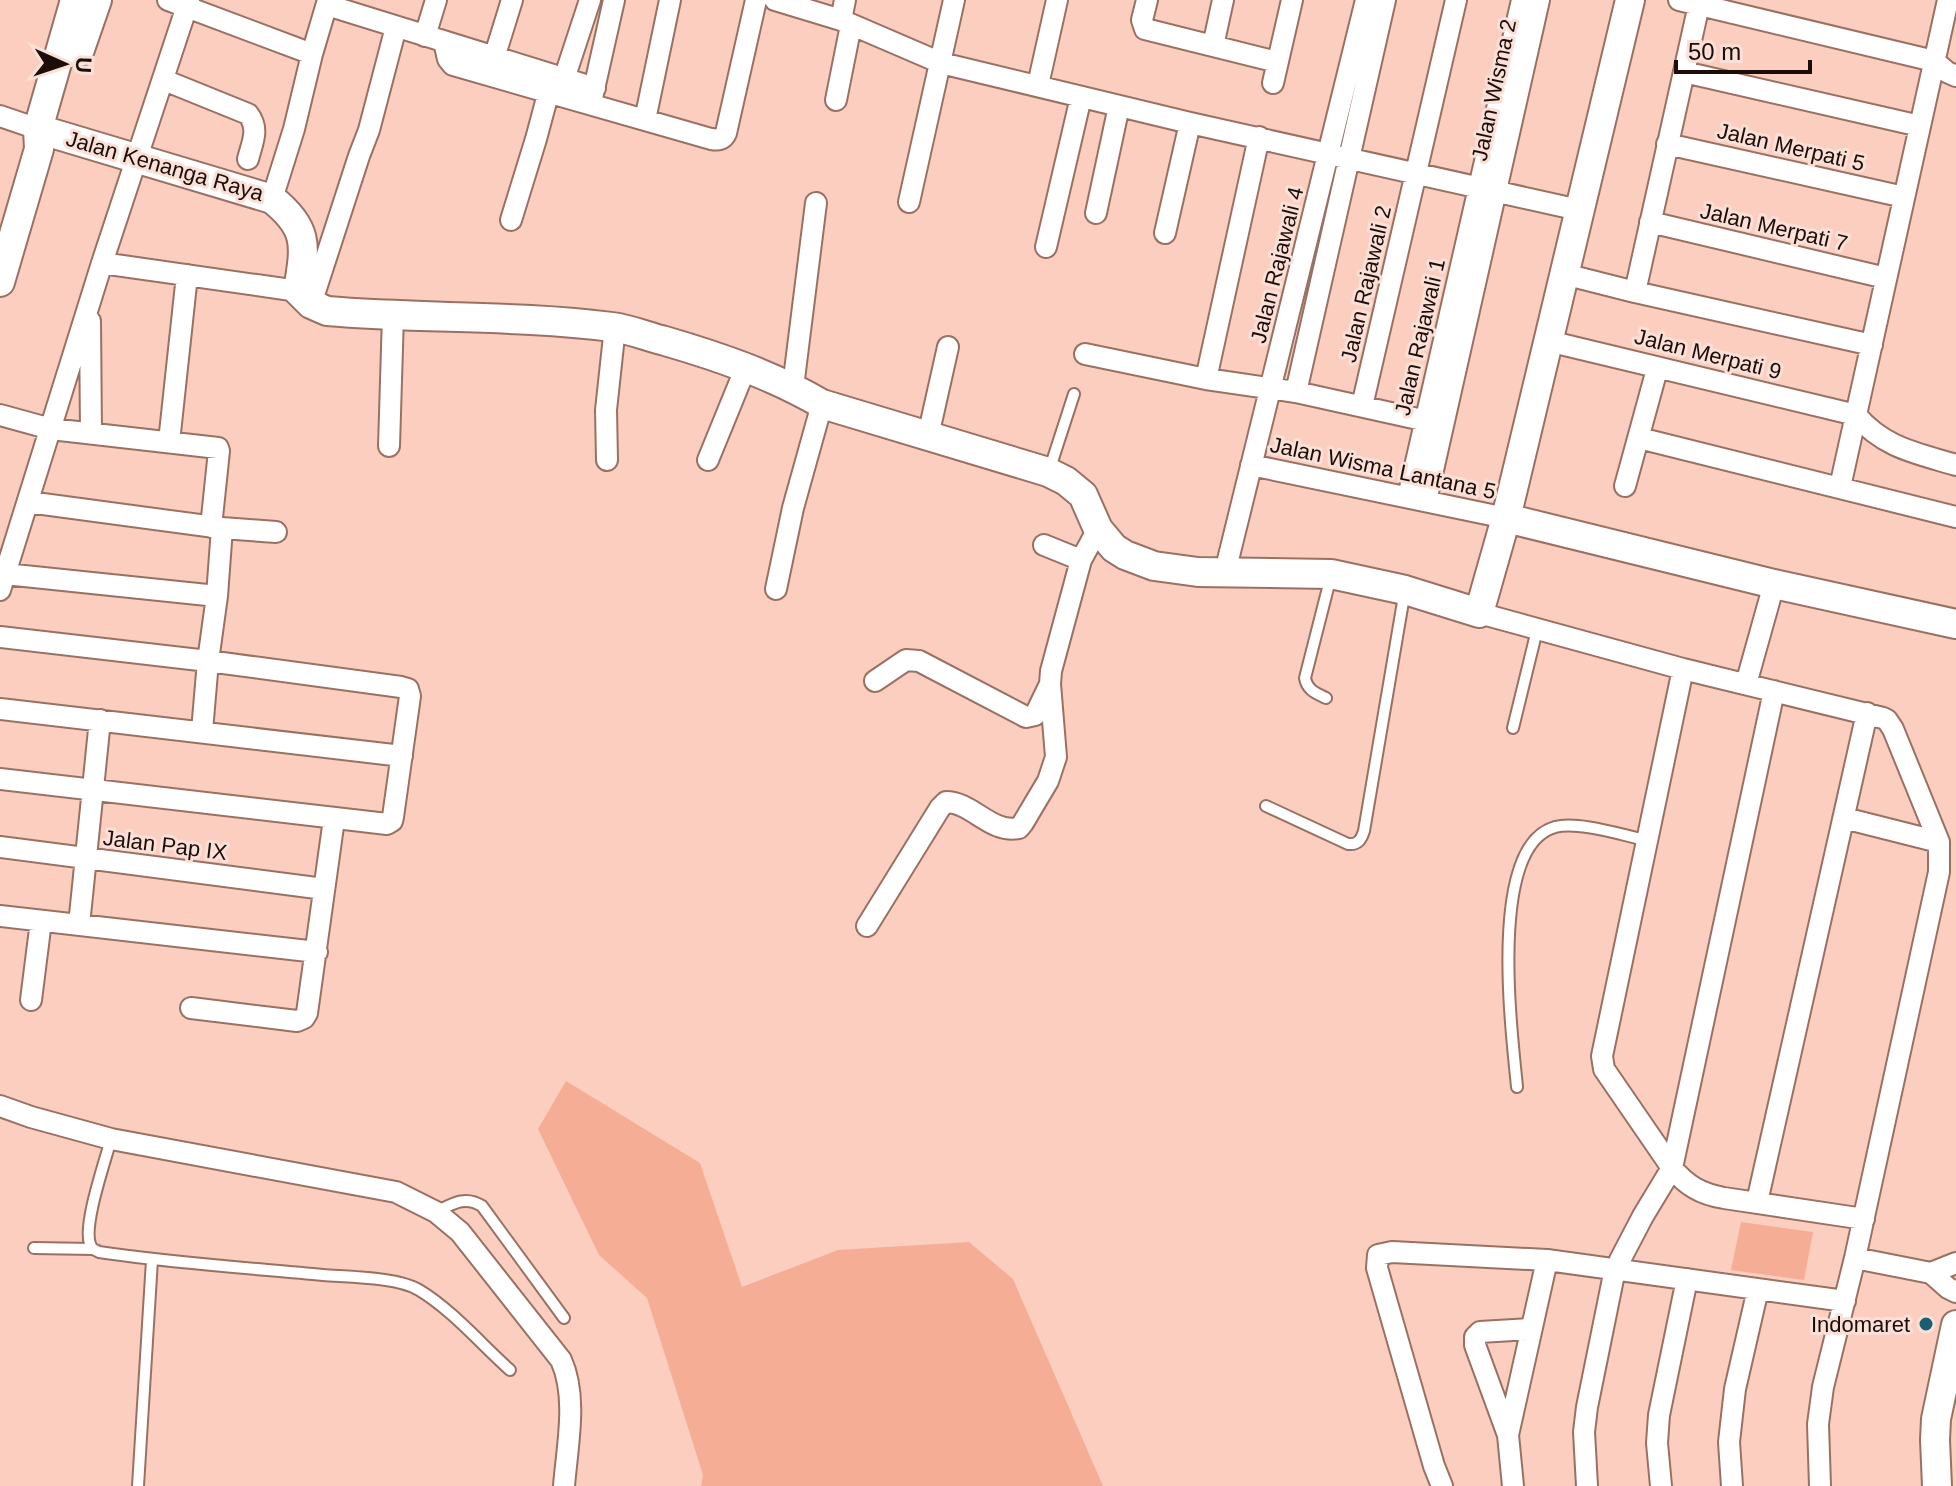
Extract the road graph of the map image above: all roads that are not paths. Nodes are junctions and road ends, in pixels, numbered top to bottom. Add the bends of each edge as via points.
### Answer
1 (75, 0) edge
2 (97, 0) edge
3 (436, 0) edge
4 (512, 0) edge
5 (590, 0) edge
6 (614, 0) edge
7 (670, 0) edge
8 (756, 0) edge
9 (775, 0) edge
10 (954, 0) edge
11 (1057, 0) edge
12 (1223, 0) edge
13 (1292, 0) edge
14 (1366, 0) edge
15 (1385, 0) edge
16 (1456, 0) edge
17 (1522, 0) edge
18 (1539, 0) edge
19 (1630, 0) edge
20 (1948, 0) edge
21 (1692, 1) edge
22 (181, 2) edge
23 (328, 3) edge
24 (1145, 10) edge
25 (846, 15) edge
26 (396, 27) junction
27 (435, 39) junction
28 (1213, 46) junction
29 (312, 54) junction
30 (494, 58) junction
31 (1934, 61) junction
32 (941, 63) junction
33 (1684, 72) junction
34 (1956, 76) edge
35 (164, 80) junction
36 (556, 83) junction
37 (1038, 85) junction
38 (592, 97) junction
39 (1081, 97) junction
40 (836, 100) dead end
41 (1119, 106) junction
42 (0, 116) edge
43 (645, 120) junction
44 (1190, 123) junction
45 (1920, 126) junction
46 (43, 137) junction
47 (1259, 137) junction
48 (1666, 150) junction
49 (1339, 156) junction
50 (248, 159) dead end
51 (137, 160) junction
52 (1416, 173) junction
53 (1488, 189) junction
54 (272, 199) junction
55 (909, 202) dead end
56 (816, 203) dead end
57 (1903, 203) junction
58 (1579, 210) junction
59 (1096, 213) dead end
60 (511, 220) dead end
61 (1650, 222) junction
62 (1165, 233) dead end
63 (1046, 247) dead end
64 (102, 263) junction
65 (1564, 274) junction
66 (187, 275) junction
67 (1886, 278) junction
68 (0, 282) edge
69 (1635, 292) junction
70 (305, 298) junction
71 (90, 302) junction
72 (393, 315) junction
73 (615, 327) junction
74 (1548, 341) junction
75 (1872, 345) junction
76 (948, 347) dead end
77 (1085, 354) dead end
78 (746, 367) junction
79 (1656, 373) dead end
80 (1206, 379) junction
81 (793, 387) junction
82 (1271, 387) junction
83 (1296, 392) junction
84 (1074, 394) dead end
85 (822, 404) junction
86 (1362, 406) junction
87 (0, 415) edge
88 (1856, 415) junction
89 (1434, 422) junction
90 (51, 429) junction
91 (91, 433) junction
92 (928, 436) junction
93 (1639, 438) junction
94 (169, 442) junction
95 (389, 446) dead end
96 (607, 460) dead end
97 (708, 460) dead end
98 (1251, 465) junction
99 (1956, 465) edge
100 (1048, 472) junction
101 (1625, 486) dead end
102 (1840, 487) junction
103 (1417, 499) junction
104 (28, 502) junction
105 (1956, 517) edge
106 (1506, 518) junction
107 (217, 528) junction
108 (1098, 529) junction
109 (276, 532) dead end
110 (1044, 545) dead end
111 (1081, 560) junction
112 (1225, 572) junction
113 (1331, 574) junction
114 (2, 582) edge
115 (1774, 584) junction
116 (776, 589) dead end
117 (1405, 590) junction
118 (217, 596) junction
119 (1479, 613) junction
120 (1956, 624) edge
121 (1537, 630) junction
122 (0, 637) edge
123 (208, 661) junction
124 (1683, 669) junction
125 (875, 681) dead end
126 (1050, 684) junction
127 (1746, 684) junction
128 (1774, 691) junction
129 (1326, 698) dead end
130 (0, 709) edge
131 (1867, 713) junction
132 (100, 720) junction
133 (1513, 728) dead end
134 (202, 731) junction
135 (402, 756) junction
136 (0, 779) edge
137 (94, 789) junction
138 (1266, 806) dead end
139 (1844, 818) junction
140 (334, 819) junction
141 (1646, 840) junction
142 (1939, 842) junction
143 (0, 847) edge
144 (85, 859) junction
145 (324, 889) junction
146 (0, 916) edge
147 (41, 921) junction
148 (79, 925) junction
149 (867, 926) dead end
150 (317, 952) junction
151 (31, 1000) dead end
152 (191, 1008) dead end
153 (1517, 1087) dead end
154 (0, 1106) edge
155 (111, 1139) junction
156 (1672, 1168) junction
157 (1757, 1202) junction
158 (436, 1212) junction
159 (1864, 1219) junction
160 (34, 1248) dead end
161 (93, 1249) junction
162 (1855, 1258) junction
163 (152, 1260) junction
164 (1547, 1260) junction
165 (1956, 1263) edge
166 (1617, 1264) junction
167 (1931, 1273) junction
168 (1687, 1279) junction
169 (1758, 1289) junction
170 (1956, 1292) edge
171 (1845, 1301) junction
172 (564, 1318) dead end
173 (1956, 1325) edge
174 (1531, 1329) junction
175 (510, 1370) dead end
176 (1956, 1389) edge
177 (1508, 1435) junction
178 (138, 1486) edge
179 (564, 1486) edge
180 (1442, 1486) edge
181 (1513, 1486) edge
182 (1587, 1486) edge
183 (1661, 1486) edge
184 (1732, 1486) edge
185 (1820, 1486) edge
186 (1937, 1486) edge
187 (1950, 1486) edge

1 - 46 street
2 - 46 street
3 - 27 street
4 - 30 street
5 - 36 street
6 - 38 street
7 - 43 street
8 - 43 street via 721,139
9 - 25 street
10 - 32 street
11 - 37 street
12 - 28 street
13 - 28 street via 1275,73
14 - 49 street
15 - 49 street
16 - 52 street, Jalan Rajawali 2
17 - 53 street
18 - 53 street, Jalan Wisma 2
19 - 58 street
20 - 31 street
21 - 31 street
21 - 33 street
22 - 29 street
22 - 35 street
23 - 26 street
23 - 29 street, Jalan Kenanga Raya
24 - 28 street via 1145,29
25 - 32 street
25 - 40 street
26 - 27 street
26 - 70 street via 369,130
27 - 30 street
27 - 36 street via 453,65
29 - 54 street, Jalan Kenanga Raya
30 - 36 street
31 - 34 street
31 - 45 street
32 - 37 street
32 - 55 street
33 - 45 street
33 - 48 street
35 - 50 street via 248,114 256,130
35 - 51 street
36 - 38 street
36 - 60 street
37 - 39 street
38 - 43 street
39 - 41 street
39 - 63 street
41 - 44 street
41 - 59 street
42 - 46 street, Jalan Kenanga Raya
44 - 47 street
44 - 62 street
45 - 57 street
46 - 51 street, Jalan Kenanga Raya
46 - 68 street
47 - 49 street
47 - 80 street
48 - 57 street, Jalan Merpati 5
48 - 61 street
49 - 52 street
49 - 82 street, Jalan Rajawali 4
49 - 83 street
51 - 54 street, Jalan Kenanga Raya
51 - 64 street
52 - 53 street
52 - 86 street, Jalan Rajawali 2
53 - 58 street
53 - 89 street, Jalan Rajawali 1
54 - 70 street via 295,221 303,239
56 - 81 street
57 - 67 street
58 - 65 street
61 - 67 street, Jalan Merpati 7
61 - 69 street
64 - 66 street
64 - 71 street
65 - 69 street
65 - 74 street
66 - 70 street
66 - 94 street
67 - 75 street
69 - 75 street
70 - 72 street via 327,311
71 - 90 street
71 - 91 street
72 - 73 street
72 - 95 street
73 - 78 street
73 - 96 street via 606,410
74 - 88 street, Jalan Merpati 9
74 - 106 street
75 - 88 street
76 - 92 street
77 - 80 street
78 - 81 street
78 - 97 street
79 - 93 street
80 - 82 street
81 - 85 street
82 - 83 street
82 - 98 street, Jalan Rajawali 4
83 - 86 street
84 - 100 lane
85 - 92 street
85 - 116 street
86 - 89 street
87 - 90 street
88 - 99 street via 1889,443
88 - 102 street
89 - 103 street, Jalan Rajawali 1
90 - 91 street
90 - 104 street
91 - 94 street
92 - 100 street
93 - 101 street
93 - 102 street
94 - 107 street via 219,450
98 - 103 street, Jalan Wisma Lantana 5
98 - 112 street, Jalan Rajawali 4
100 - 108 street via 1083,495
102 - 105 street
103 - 106 street, Jalan Wisma Lantana 5
104 - 107 street
104 - 114 street
106 - 115 street
106 - 119 street
107 - 109 street
107 - 118 street
108 - 111 street
108 - 112 street via 1114,548 1141,562
110 - 111 street
111 - 126 street
112 - 113 street
113 - 117 street
113 - 129 lane via 1305,678 1308,687
114 - 118 street
115 - 120 street
115 - 127 street
117 - 119 street
117 - 138 lane via 1361,840 1348,844
118 - 123 street
119 - 121 street
121 - 124 street
121 - 133 lane
122 - 123 street
123 - 134 street
123 - 135 street via 408,689
124 - 127 street
124 - 141 street
125 - 126 street via 906,660 919,661 1029,717 1038,712
126 - 149 street via 1056,757 1023,823 1005,828 946,802
127 - 128 street
128 - 131 street
128 - 156 street
130 - 132 street
131 - 139 street
131 - 142 street via 1887,720 1893,729
132 - 134 street
132 - 137 street
134 - 135 street
135 - 140 street via 390,823
136 - 137 street
137 - 140 street
137 - 144 street
139 - 142 street
139 - 157 street
140 - 145 street
141 - 153 lane via 1558,826 1538,838 1522,859 1508,941
141 - 156 street via 1602,1056 1607,1075
142 - 159 street via 1939,872
143 - 144 street, Jalan Pap IX
144 - 145 street, Jalan Pap IX
144 - 148 street
145 - 150 street
146 - 147 street
147 - 148 street
147 - 151 street
148 - 150 street
150 - 152 street via 302,1020
154 - 155 street
155 - 158 street via 375,1187
155 - 161 lane via 88,1225
156 - 157 street via 1709,1195
156 - 166 street
157 - 159 street
158 - 172 lane via 464,1200 482,1206
158 - 179 street via 460,1232 561,1360 571,1406
159 - 162 street
160 - 161 lane
161 - 163 lane
162 - 167 street
162 - 171 street
163 - 175 lane via 407,1284 442,1307
163 - 178 lane
164 - 166 street
164 - 174 street
164 - 180 street via 1378,1255 1377,1268
165 - 167 street
166 - 168 street
166 - 182 street via 1587,1407
167 - 170 street
168 - 169 street
168 - 183 street via 1659,1415
169 - 171 street
169 - 184 street via 1735,1389 1729,1442
171 - 185 street via 1819,1407
173 - 186 street via 1936,1419
174 - 177 street
174 - 177 street via 1480,1332 1475,1337
176 - 187 street via 1948,1437
177 - 181 street

